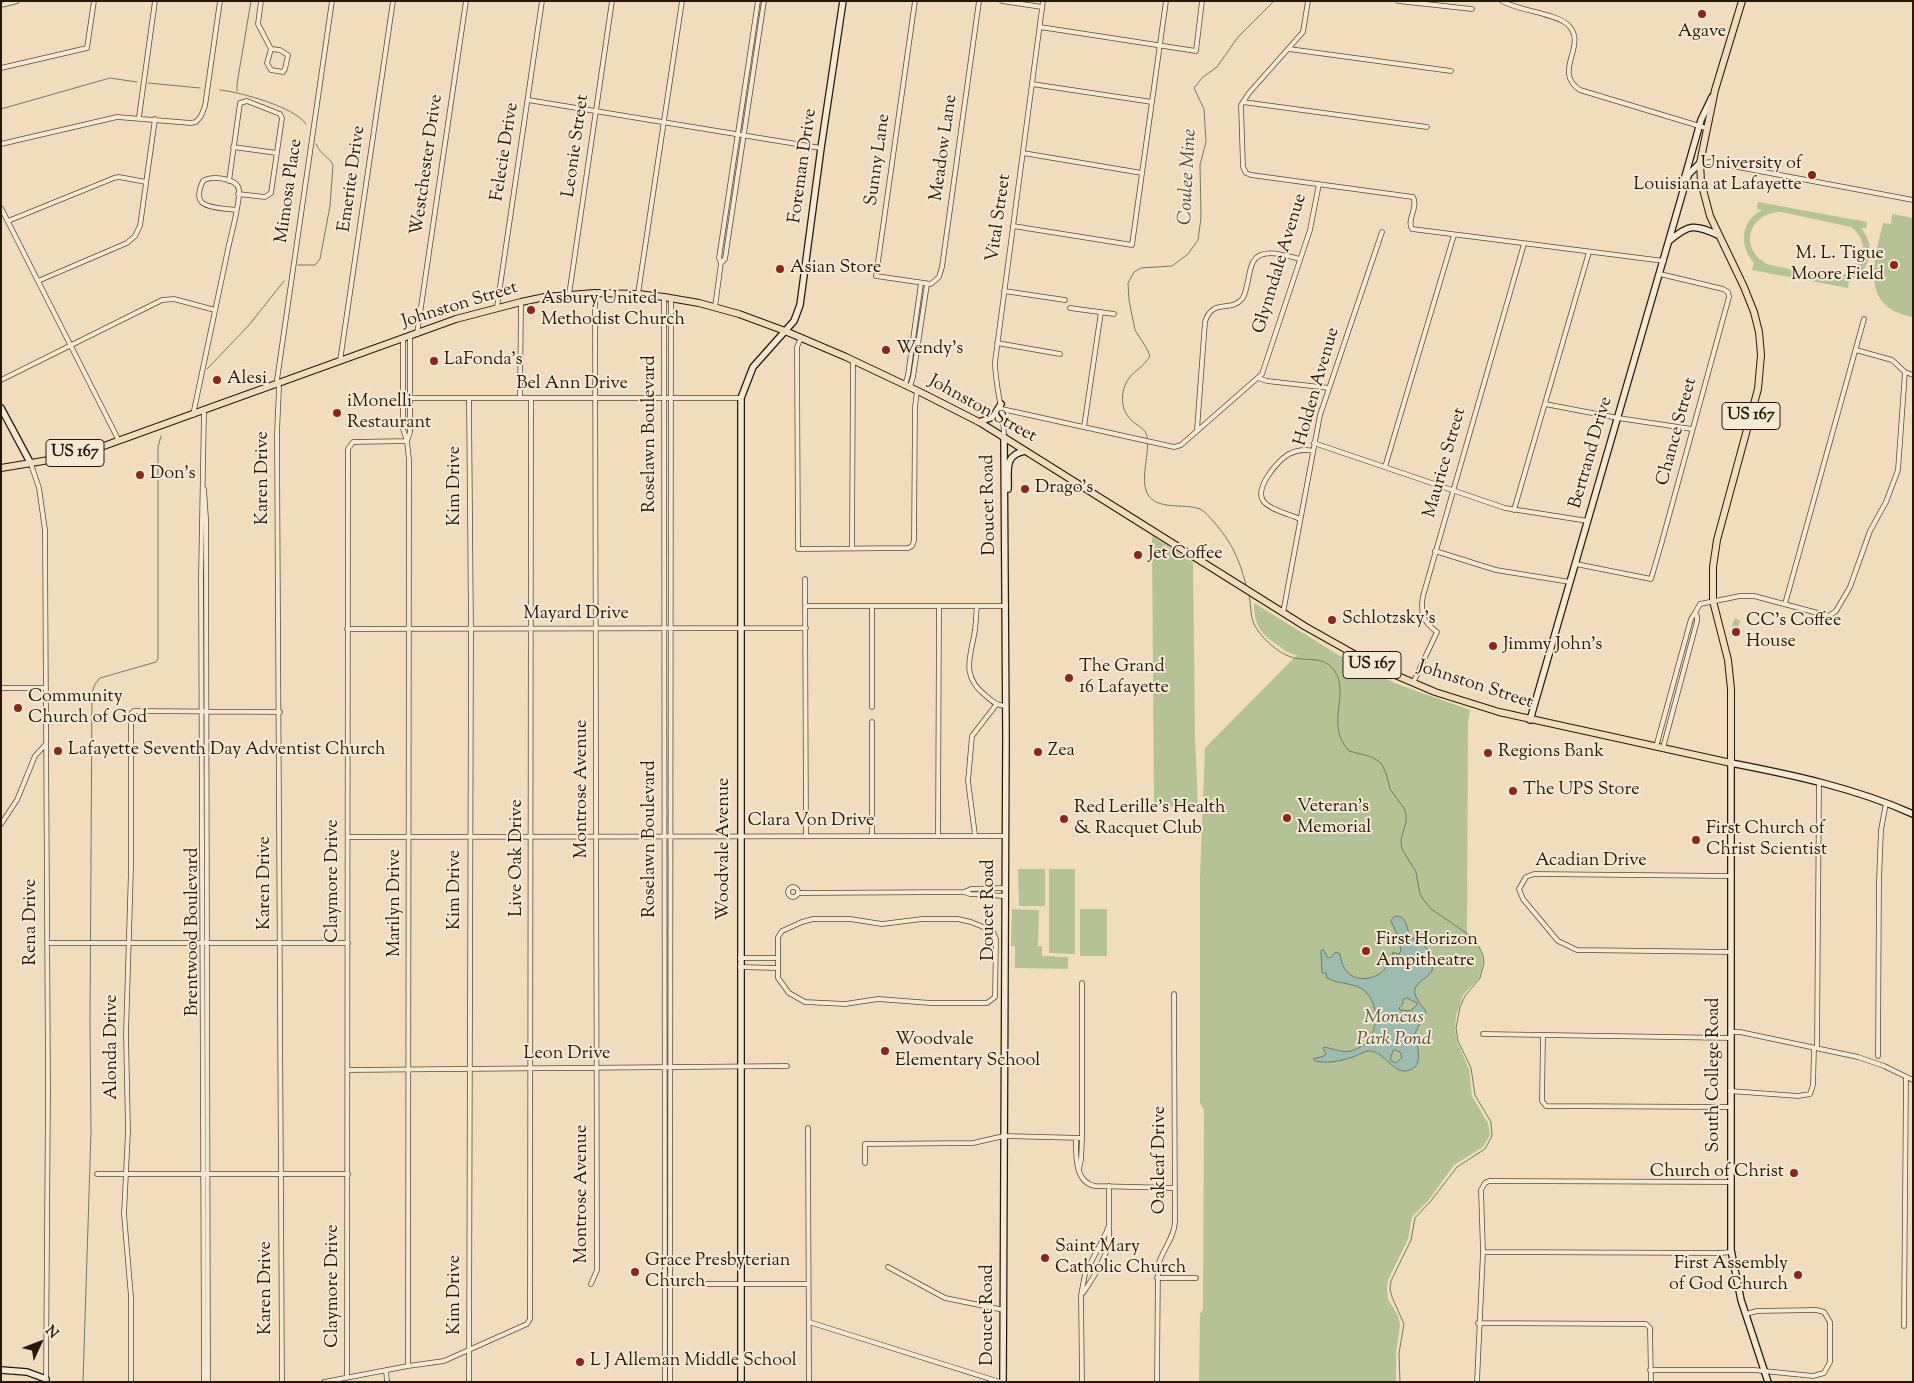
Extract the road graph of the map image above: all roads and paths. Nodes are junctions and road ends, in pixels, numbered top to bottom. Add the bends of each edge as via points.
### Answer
1 (17, 1) edge
2 (94, 1) edge
3 (155, 1) edge
4 (220, 1) edge
5 (261, 1) edge
6 (332, 1) edge
7 (393, 1) edge
8 (466, 1) edge
9 (542, 1) edge
10 (612, 1) edge
11 (682, 1) edge
12 (758, 1) edge
13 (764, 1) edge
14 (843, 1) edge
15 (915, 1) edge
16 (979, 1) edge
17 (1002, 1) edge
18 (1043, 1) edge
19 (1166, 1) edge
20 (1202, 1) edge
21 (1308, 1) edge
22 (1398, 1) edge
23 (1502, 1) edge
24 (1742, 1) edge
25 (1, 5) edge
26 (1042, 7) junction
27 (1472, 9) dead end
28 (757, 10) junction
29 (763, 10) junction
30 (1040, 27) junction
31 (1160, 45) junction
32 (271, 49) junction
33 (1289, 49) junction
34 (1, 68) edge
35 (1451, 71) dead end
36 (747, 75) junction
37 (753, 76) junction
38 (1032, 84) junction
39 (744, 96) junction
40 (750, 97) junction
41 (528, 100) junction
42 (1152, 102) junction
43 (1243, 102) junction
44 (596, 110) junction
45 (139, 117) junction
46 (155, 119) junction
47 (664, 122) junction
48 (1703, 127) junction
49 (1427, 128) dead end
50 (738, 134) junction
51 (744, 135) junction
52 (1, 144) edge
53 (233, 147) junction
54 (820, 148) junction
55 (277, 153) junction
56 (1023, 153) junction
57 (1700, 164) junction
58 (1142, 172) junction
59 (228, 181) junction
60 (146, 182) junction
61 (1318, 184) junction
62 (238, 194) junction
63 (1683, 194) junction
64 (1913, 200) edge
65 (1, 208) edge
66 (236, 210) junction
67 (8, 221) junction
68 (1013, 226) junction
69 (1382, 232) dead end
70 (1454, 235) junction
71 (1718, 236) junction
72 (1669, 242) junction
73 (1524, 244) junction
74 (1589, 252) junction
75 (1300, 259) junction
76 (1664, 261) junction
77 (721, 263) junction
78 (1660, 274) junction
79 (38, 281) junction
80 (921, 283) junction
81 (927, 284) junction
82 (1004, 291) junction
83 (595, 293) junction
84 (638, 294) junction
85 (569, 295) junction
86 (667, 298) junction
87 (1065, 300) dead end
88 (521, 302) junction
89 (715, 307) junction
90 (497, 308) junction
91 (1070, 308) dead end
92 (216, 310) junction
93 (1101, 312) junction
94 (1114, 314) dead end
95 (1864, 320) dead end
96 (915, 330) junction
97 (921, 330) junction
98 (785, 331) junction
99 (664, 333) junction
100 (670, 333) junction
101 (413, 335) junction
102 (403, 338) junction
103 (801, 338) junction
104 (997, 343) junction
105 (71, 345) junction
106 (1856, 350) junction
107 (1060, 354) dead end
108 (340, 361) junction
109 (853, 361) junction
110 (1905, 372) junction
111 (1913, 375) edge
112 (1258, 378) junction
113 (1, 380) edge
114 (278, 384) junction
115 (908, 386) junction
116 (1329, 388) junction
117 (917, 391) junction
118 (403, 398) junction
119 (410, 398) junction
120 (520, 398) junction
121 (531, 398) junction
122 (596, 398) junction
123 (664, 398) junction
124 (670, 398) junction
125 (741, 398) junction
126 (469, 399) junction
127 (1545, 404) junction
128 (1001, 407) junction
129 (1, 408) edge
130 (204, 411) junction
131 (193, 415) junction
132 (1618, 418) junction
133 (978, 422) junction
134 (1084, 427) junction
135 (1692, 429) junction
136 (1197, 430) junction
137 (1004, 438) junction
138 (119, 441) junction
139 (407, 441) junction
140 (1314, 443) junction
141 (1025, 450) junction
142 (1313, 451) junction
143 (664, 458) junction
144 (670, 458) junction
145 (31, 464) junction
146 (1, 468) edge
147 (1384, 468) junction
148 (1452, 492) junction
149 (1514, 510) junction
150 (664, 513) junction
151 (670, 513) junction
152 (1300, 519) junction
153 (1588, 521) junction
154 (852, 548) junction
155 (1435, 551) junction
156 (1576, 564) junction
157 (664, 567) junction
158 (670, 567) junction
159 (1005, 573) junction
160 (806, 580) dead end
161 (1570, 582) junction
162 (1714, 601) junction
163 (1785, 604) junction
164 (806, 606) junction
165 (939, 606) junction
166 (977, 606) junction
167 (1006, 606) junction
168 (872, 607) junction
169 (1283, 613) junction
170 (1695, 613) junction
171 (532, 628) junction
172 (664, 628) junction
173 (670, 628) junction
174 (740, 628) junction
175 (806, 628) junction
176 (347, 629) junction
177 (596, 629) junction
178 (408, 630) junction
179 (471, 630) junction
180 (1681, 659) junction
181 (1687, 660) junction
182 (664, 682) junction
183 (670, 682) junction
184 (1414, 683) junction
185 (1, 688) edge
186 (46, 688) junction
187 (996, 705) junction
188 (872, 706) dead end
189 (1005, 706) junction
190 (204, 712) junction
191 (280, 712) junction
192 (1530, 720) junction
193 (872, 722) dead end
194 (664, 732) junction
195 (670, 732) junction
196 (46, 744) junction
197 (1659, 748) junction
198 (1730, 763) junction
199 (665, 779) junction
200 (670, 779) junction
201 (1819, 782) junction
202 (1886, 802) junction
203 (1913, 814) edge
204 (1, 824) edge
205 (806, 835) junction
206 (872, 835) junction
207 (975, 835) junction
208 (410, 836) junction
209 (470, 836) junction
210 (532, 836) junction
211 (596, 836) junction
212 (665, 836) junction
213 (670, 836) junction
214 (740, 836) junction
215 (938, 836) junction
216 (1005, 836) junction
217 (348, 837) junction
218 (1731, 876) junction
219 (1005, 888) junction
220 (798, 892) dead end
221 (964, 892) junction
222 (665, 895) junction
223 (670, 895) junction
224 (1005, 896) junction
225 (995, 935) junction
226 (1005, 935) junction
227 (47, 943) junction
228 (205, 943) junction
229 (280, 943) junction
230 (348, 943) junction
231 (128, 944) junction
232 (665, 952) junction
233 (670, 952) junction
234 (1731, 952) junction
235 (740, 958) junction
236 (777, 958) junction
237 (740, 967) junction
238 (777, 968) junction
239 (1082, 983) dead end
240 (1174, 994) dead end
241 (665, 1008) junction
242 (670, 1008) junction
243 (1483, 1034) dead end
244 (1731, 1035) junction
245 (1543, 1036) junction
246 (1816, 1048) junction
247 (1878, 1056) dead end
248 (787, 1066) dead end
249 (740, 1067) junction
250 (409, 1068) junction
251 (665, 1068) junction
252 (670, 1068) junction
253 (532, 1069) junction
254 (597, 1069) junction
255 (348, 1070) junction
256 (470, 1070) junction
257 (1906, 1077) junction
258 (1913, 1080) edge
259 (1730, 1091) junction
260 (1730, 1107) junction
261 (665, 1124) junction
262 (670, 1124) junction
263 (808, 1128) dead end
264 (1004, 1136) junction
265 (1076, 1138) junction
266 (1082, 1138) junction
267 (865, 1163) dead end
268 (1079, 1169) junction
269 (97, 1174) dead end
270 (348, 1174) junction
271 (206, 1175) junction
272 (281, 1175) junction
273 (125, 1176) junction
274 (665, 1176) junction
275 (670, 1176) junction
276 (1730, 1182) junction
277 (1109, 1186) junction
278 (1175, 1188) junction
279 (1108, 1225) junction
280 (665, 1227) junction
281 (670, 1227) junction
282 (1482, 1252) junction
283 (1731, 1252) junction
284 (888, 1267) dead end
285 (1157, 1278) junction
286 (1196, 1278) dead end
287 (592, 1284) dead end
288 (665, 1284) junction
289 (670, 1284) junction
290 (741, 1284) junction
291 (808, 1284) junction
292 (1081, 1295) junction
293 (665, 1307) junction
294 (670, 1307) junction
295 (1004, 1310) junction
296 (1746, 1314) junction
297 (809, 1322) junction
298 (1478, 1323) junction
299 (1904, 1326) dead end
300 (665, 1341) junction
301 (670, 1341) junction
302 (469, 1349) junction
303 (408, 1366) junction
304 (1, 1370) edge
305 (386, 1370) junction
306 (1650, 1370) junction
307 (1765, 1373) junction
308 (348, 1377) junction
309 (46, 1380) edge
310 (131, 1382) edge
311 (204, 1382) edge
312 (208, 1382) edge
313 (282, 1382) edge
314 (324, 1382) edge
315 (387, 1382) edge
316 (469, 1382) edge
317 (665, 1382) edge
318 (670, 1382) edge
319 (741, 1382) edge
320 (809, 1382) edge
321 (1002, 1382) edge
322 (1082, 1382) edge
323 (1157, 1382) edge
324 (1477, 1382) edge
325 (1650, 1382) edge
326 (1768, 1382) edge

1 - 25 street
2 - 34 street via 87,48
3 - 45 street
4 - 46 street via 202,116 191,124
5 - 32 street via 258,24
6 - 114 street, Mimosa Place
7 - 108 street, Emerite Drive
8 - 101 street, Westchester Drive
9 - 41 street, Felecie Drive
10 - 44 street, Leonie Street
11 - 47 street
12 - 28 street
13 - 29 street
14 - 54 street, Foreman Drive
15 - 80 street, Sunny Lane via 876,276
16 - 81 street, Meadow Lane via 942,267 937,280
17 - 26 street
18 - 26 street, Vital Street
19 - 31 street
20 - 31 street via 1196,51
21 - 33 street via 1303,32
22 - 27 street
23 - 48 street via 1560,20 1571,28 1575,43 1569,75 1573,85 1580,90
24 - 48 main road, Bertrand Drive / US 167
26 - 30 street, Vital Street
28 - 29 street
28 - 36 street
29 - 37 street
30 - 31 street
30 - 38 street, Vital Street
31 - 42 street
32 - 32 street via 269,68 283,72 288,55
33 - 35 street
33 - 43 street
36 - 37 street
36 - 39 street
37 - 40 street
38 - 42 street
38 - 56 street, Vital Street
39 - 40 street
39 - 50 street
40 - 51 street
41 - 44 street
41 - 90 street, Felecie Drive
42 - 58 street
43 - 49 street
43 - 61 street, Glynndale Avenue via 1240,109 1242,157 1246,173
44 - 47 street
44 - 85 street, Leonie Street
45 - 46 street
45 - 52 street via 108,118
46 - 60 street
47 - 50 street
47 - 84 street
48 - 57 main road, Bertrand Drive / US 167
48 - 63 street, Bertrand Drive via 1685,173
50 - 51 street
50 - 77 street via 719,258
51 - 54 street
51 - 77 street via 725,259
53 - 55 street
53 - 55 street via 240,104 247,101 282,118
53 - 59 street
54 - 98 street, Foreman Drive via 801,302 794,321
55 - 62 street via 269,195
56 - 58 street
56 - 68 street, Vital Street
57 - 63 street, Bertrand Drive via 1689,174
57 - 64 street via 1711,162
57 - 71 main road, US 167 via 1705,200
58 - 68 street via 1132,245
59 - 62 street via 237,185
59 - 66 street via 211,177 205,179 201,184 200,201 206,206
60 - 67 street via 114,178
60 - 79 street via 139,229 133,239
61 - 70 street via 1411,197 1415,199 1411,228
61 - 75 street, Glynndale Avenue via 1310,230
62 - 66 street
63 - 72 street, Bertrand Drive
65 - 67 street
66 - 92 street
67 - 79 street
68 - 82 street, Vital Street
69 - 116 street, Holden Avenue
70 - 73 street
70 - 147 street
71 - 72 street via 1691,227
71 - 162 main road, US 167 via 1754,312 1761,367 1717,540 1712,572
72 - 76 street, Bertrand Drive
73 - 74 street
73 - 148 street, Maurice Street
74 - 76 street
74 - 127 street
75 - 112 street, Glynndale Avenue
75 - 136 street via 1270,253 1257,257 1241,300 1208,313
76 - 78 street, Bertrand Drive
77 - 89 street
78 - 132 street, Bertrand Drive
78 - 135 street, Chance Street via 1728,292
79 - 105 street
80 - 81 street
80 - 96 street
81 - 97 street
82 - 87 street
82 - 104 street, Vital Street
83 - 84 main road, Johnston Street / US 167
83 - 85 main road, Johnston Street / US 167
83 - 122 street, Montrose Avenue
84 - 86 main road, Johnston Street / US 167
85 - 88 main road, Johnston Street / US 167
86 - 89 main road, Johnston Street / US 167
86 - 99 street, Roselawn Boulevard
86 - 100 street, Roselawn Boulevard
88 - 90 main road, Johnston Street / US 167
88 - 120 street
89 - 98 main road, Johnston Street / US 167
90 - 101 main road, Johnston Street / US 167
91 - 93 street
92 - 105 street via 174,299 162,300
92 - 131 street
93 - 94 street
93 - 134 street
95 - 106 street
96 - 97 street
96 - 115 street
97 - 115 street via 913,377
98 - 103 main road, Johnston Street / US 167
98 - 125 street, Woodvale Avenue via 753,368
99 - 100 street
99 - 123 street, Roselawn Boulevard
100 - 124 street, Roselawn Boulevard
101 - 102 main road, Johnston Street / US 167
101 - 119 street, Marilyn Drive
102 - 108 main road, Johnston Street / US 167
102 - 118 street, Marilyn Drive
103 - 109 main road, Johnston Street / US 167
103 - 154 street via 797,348 798,548
104 - 107 street
104 - 128 street, Vital Street via 995,371
105 - 113 street
105 - 138 street
106 - 110 street via 1892,360
106 - 163 street
108 - 114 main road, Johnston Street / US 167
109 - 115 main road, Johnston Street / US 167
109 - 154 street
110 - 111 street
110 - 163 street via 1898,470 1886,502 1870,530 1850,587 1834,614 1829,616
112 - 116 street
112 - 136 street
114 - 130 main road, Johnston Street / US 167
114 - 191 street, Karen Drive
115 - 117 main road, Johnston Street / US 167
116 - 140 street, Holden Avenue
117 - 133 main road, Johnston Street / US 167
117 - 154 street via 912,546
118 - 119 street, Bel Ann Drive
118 - 139 street, Marilyn Drive via 403,429
119 - 126 street, Bel Ann Drive
119 - 139 street, Marilyn Drive
120 - 121 street, Bel Ann Drive
120 - 126 street, Bel Ann Drive
121 - 122 street, Bel Ann Drive
121 - 171 street, Live Oak Drive
122 - 123 street, Bel Ann Drive
122 - 177 street, Montrose Avenue
123 - 124 street, Bel Ann Drive
123 - 143 street, Roselawn Boulevard
124 - 125 street, Bel Ann Drive
124 - 144 street, Roselawn Boulevard
125 - 174 street, Woodvale Avenue
126 - 179 street, Kim Drive
127 - 132 street
127 - 149 street
128 - 133 street via 993,417
128 - 134 street
128 - 137 street, Vital Street
129 - 145 street
130 - 131 main road, Johnston Street / US 167
130 - 190 street, Brentwood Boulevard via 201,506
131 - 138 main road, Johnston Street / US 167
132 - 135 street
132 - 153 street, Bertrand Drive
133 - 137 main road, Johnston Street / US 167
134 - 136 street via 1178,446
135 - 156 street, Chance Street via 1651,579
137 - 141 main road, Johnston Street / US 167
137 - 159 street, Doucet Road
138 - 145 main road, Johnston Street / US 167
139 - 176 street, Claymore Drive via 353,442 348,447
139 - 178 street, Marilyn Drive
140 - 142 street, Holden Avenue
140 - 147 street
141 - 159 street via 1008,461 1008,558
141 - 169 main road, Johnston Street / US 167
142 - 152 street, Holden Avenue
142 - 152 street via 1301,450 1285,456 1261,490 1267,505
143 - 144 street
143 - 150 street, Roselawn Boulevard
144 - 151 street, Roselawn Boulevard
145 - 146 main road, Johnston Street / US 167
145 - 186 street, Rena Drive via 38,482 44,517
147 - 148 street
148 - 149 street
148 - 155 street, Maurice Street
149 - 153 street
150 - 151 street
150 - 157 street, Roselawn Boulevard
151 - 158 street, Roselawn Boulevard
152 - 169 street, Holden Avenue
153 - 156 street, Bertrand Drive
155 - 161 street via 1496,570
155 - 184 street, Maurice Street via 1421,608 1425,622 1436,632
156 - 161 street, Bertrand Drive
157 - 158 street
157 - 172 street, Roselawn Boulevard
158 - 173 street, Roselawn Boulevard
159 - 167 street, Doucet Road
160 - 164 street
161 - 192 street, Bertrand Drive
162 - 163 street via 1749,596
162 - 170 street via 1700,604
162 - 198 main road, US 167 via 1731,681
164 - 168 street
164 - 175 street
165 - 166 street
165 - 168 street
165 - 215 street
166 - 167 street
166 - 187 street via 969,666 979,690
167 - 189 street, Doucet Road
168 - 188 street
169 - 184 main road, Johnston Street / US 167 via 1365,661
170 - 180 street
170 - 181 street via 1698,616
171 - 177 street, Mayard Drive
171 - 179 street, Mayard Drive
171 - 210 street, Live Oak Drive
172 - 173 street, Mayard Drive
172 - 177 street, Mayard Drive
172 - 182 street, Roselawn Boulevard
173 - 174 street, Mayard Drive
173 - 183 street, Roselawn Boulevard
174 - 175 street, Mayard Drive
174 - 214 street, Woodvale Avenue
175 - 205 street
176 - 178 street, Mayard Drive
176 - 217 street, Claymore Drive
177 - 211 street, Montrose Avenue
178 - 179 street, Mayard Drive
178 - 208 street, Marilyn Drive
179 - 209 street, Kim Drive
180 - 181 street
180 - 197 street
181 - 197 street
182 - 183 street
182 - 194 street, Roselawn Boulevard
183 - 195 street, Roselawn Boulevard
184 - 192 main road, Johnston Street / US 167
185 - 186 street
186 - 196 street, Rena Drive
187 - 189 street
187 - 207 street via 972,736 968,780
189 - 216 street, Doucet Road
190 - 191 street
190 - 228 street, Brentwood Boulevard
190 - 231 street, Alonda Drive via 132,713
191 - 229 street, Karen Drive
192 - 197 main road, Johnston Street / US 167
193 - 206 street
194 - 195 street
194 - 199 street, Roselawn Boulevard
195 - 200 street, Roselawn Boulevard
196 - 204 street via 35,756 17,800
196 - 227 street, Rena Drive
197 - 198 main road, Johnston Street / US 167
198 - 201 street, Johnston Street
198 - 218 street, South College Road
199 - 200 street
199 - 212 street, Roselawn Boulevard
200 - 213 street, Roselawn Boulevard
201 - 202 street, Johnston Street
201 - 246 street
202 - 203 street, Johnston Street
202 - 247 street via 1879,880
205 - 206 street, Clara Von Drive
205 - 214 street, Clara Von Drive
206 - 215 street, Clara Von Drive
207 - 215 street, Clara Von Drive
207 - 216 street, Clara Von Drive
208 - 209 street, Clara Von Drive
208 - 217 street, Clara Von Drive
208 - 250 street, Marilyn Drive
209 - 210 street, Clara Von Drive
209 - 256 street, Kim Drive
210 - 211 street, Clara Von Drive
210 - 253 street, Live Oak Drive
211 - 212 street, Clara Von Drive
211 - 254 street, Montrose Avenue
212 - 213 street, Clara Von Drive
212 - 222 street, Roselawn Boulevard
213 - 214 street, Clara Von Drive
213 - 223 street, Roselawn Boulevard
214 - 235 street, Woodvale Avenue
216 - 219 street, Doucet Road
217 - 230 street, Claymore Drive
218 - 234 street, South College Road
218 - 234 street, Acadian Drive via 1534,874 1522,881 1519,890 1546,928 1558,941 1572,949
219 - 221 street
219 - 224 street, Doucet Road
220 - 221 street
221 - 224 street
222 - 223 street
222 - 232 street, Roselawn Boulevard
223 - 233 street, Roselawn Boulevard
224 - 226 street, Doucet Road
225 - 226 street
225 - 236 street via 958,919 877,924 850,919 813,919 779,933
225 - 238 street via 996,993 987,1003 878,999 844,1004 808,1003 782,986
226 - 264 street, Doucet Road
227 - 231 street
227 - 309 street, Rena Drive
228 - 229 street
228 - 231 street
228 - 271 street, Brentwood Boulevard
229 - 230 street
229 - 272 street, Karen Drive
230 - 255 street, Claymore Drive
231 - 273 street, Alonda Drive
232 - 233 street
232 - 241 street, Roselawn Boulevard
233 - 242 street, Roselawn Boulevard
234 - 244 street, South College Road
235 - 236 street
235 - 237 street, Woodvale Avenue
236 - 238 street
237 - 238 street
237 - 249 street, Woodvale Avenue
239 - 266 street
240 - 278 street, Oakleaf Drive
241 - 242 street
241 - 251 street, Roselawn Boulevard
242 - 252 street, Roselawn Boulevard
243 - 245 street
244 - 245 street
244 - 246 street via 1740,1032
244 - 259 street, South College Road
245 - 260 street via 1542,1101 1551,1107
246 - 257 street via 1874,1062
246 - 259 street via 1810,1094
248 - 249 street, Leon Drive
249 - 252 street, Leon Drive
249 - 290 street, Woodvale Avenue
250 - 255 street, Leon Drive
250 - 256 street, Leon Drive
250 - 303 street, Marilyn Drive
251 - 252 street, Leon Drive
251 - 254 street, Leon Drive
251 - 261 street, Roselawn Boulevard
252 - 262 street, Roselawn Boulevard
253 - 254 street, Leon Drive
253 - 256 street, Leon Drive
253 - 302 street, Live Oak Drive via 530,1319 527,1324
254 - 287 street, Montrose Avenue via 597,1270
255 - 270 street, Claymore Drive
256 - 302 street, Kim Drive
257 - 258 street
257 - 299 street
259 - 260 street, South College Road
260 - 276 street, South College Road
261 - 262 street
261 - 274 street, Roselawn Boulevard
262 - 275 street, Roselawn Boulevard
263 - 291 street
264 - 265 street
264 - 267 street via 974,1143 865,1144
264 - 295 street, Doucet Road
265 - 266 street
265 - 268 street
266 - 268 street
268 - 277 street via 1086,1183
269 - 273 street
270 - 272 street
270 - 308 street, Claymore Drive
271 - 272 street
271 - 273 street
271 - 311 street, Brentwood Boulevard
271 - 312 street, Brentwood Boulevard
272 - 313 street, Karen Drive
273 - 310 street, Alonda Drive
274 - 275 street
274 - 280 street, Roselawn Boulevard
275 - 281 street, Roselawn Boulevard
276 - 282 street via 1489,1181 1481,1190
276 - 283 street, South College Road
277 - 278 street
277 - 279 street
278 - 285 street, Oakleaf Drive via 1174,1231 1160,1257
279 - 292 street via 1085,1274
279 - 292 street via 1107,1250
280 - 281 street
280 - 288 street, Roselawn Boulevard
281 - 289 street, Roselawn Boulevard
282 - 283 street
282 - 298 street
283 - 296 street, South College Road
284 - 295 street via 945,1298
285 - 286 street
285 - 323 street, Oakleaf Drive
288 - 289 street
288 - 293 street, Roselawn Boulevard
289 - 290 street
289 - 294 street, Roselawn Boulevard
290 - 291 street
290 - 319 street, Woodvale Avenue
291 - 297 street
292 - 322 street
293 - 294 street
293 - 300 street, Roselawn Boulevard
294 - 301 street, Roselawn Boulevard
295 - 321 street, Doucet Road
296 - 307 street, South College Road
296 - 307 street via 1757,1311 1819,1311 1830,1319 1830,1362 1824,1373 1813,1376
297 - 320 street
297 - 321 street
298 - 306 street via 1648,1324
298 - 324 street
300 - 301 street
300 - 317 street, Roselawn Boulevard
301 - 318 street, Roselawn Boulevard
302 - 303 street via 444,1361
302 - 316 street, Kim Drive
303 - 305 street
304 - 309 street via 27,1372
305 - 308 street
305 - 315 street
306 - 307 street via 1754,1370
306 - 325 street
307 - 326 street, South College Road
308 - 314 street

